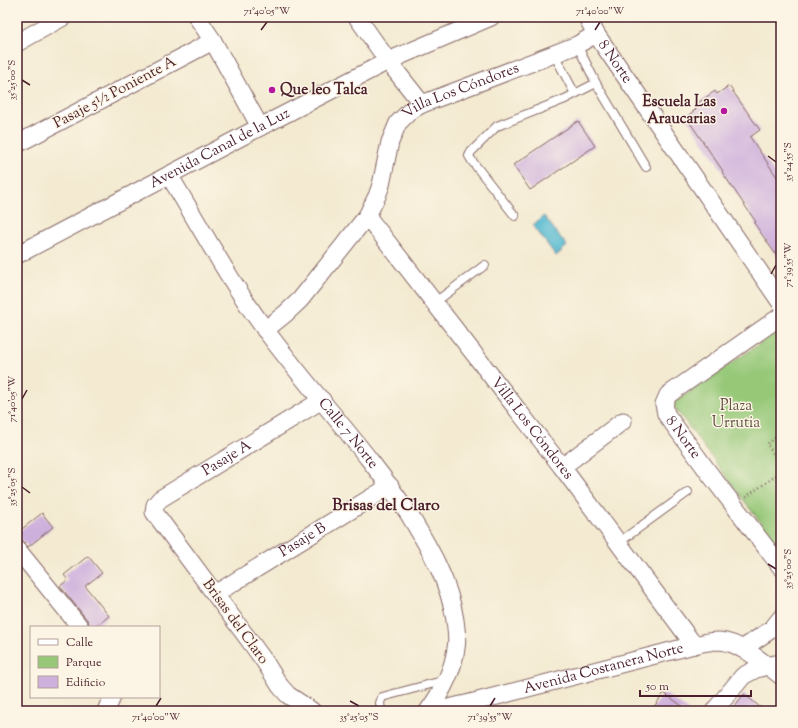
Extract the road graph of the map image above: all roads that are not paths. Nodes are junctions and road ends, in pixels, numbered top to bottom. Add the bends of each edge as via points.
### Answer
1 (63, 17) edge
2 (197, 17) edge
3 (357, 17) edge
4 (491, 17) edge
5 (586, 17) edge
6 (596, 34) junction
7 (213, 41) junction
8 (17, 43) edge
9 (577, 45) junction
10 (554, 54) junction
11 (388, 61) junction
12 (596, 83) junction
13 (576, 94) junction
14 (422, 104) junction
15 (260, 127) junction
16 (17, 144) edge
17 (646, 167) dead end
18 (169, 175) junction
19 (366, 216) junction
20 (515, 216) dead end
21 (17, 255) edge
22 (485, 265) dead end
23 (434, 303) junction
24 (781, 303) edge
25 (781, 316) edge
26 (265, 330) junction
27 (322, 400) junction
28 (623, 421) dead end
29 (562, 467) junction
30 (390, 486) junction
31 (688, 492) dead end
32 (164, 526) joint
33 (618, 543) junction
34 (17, 549) edge
35 (781, 567) edge
36 (215, 594) junction
37 (781, 618) edge
38 (79, 626) edge
39 (694, 644) junction
40 (742, 649) junction
41 (777, 668) edge
42 (448, 679) junction
43 (112, 698) edge
44 (106, 711) edge
45 (312, 711) edge
46 (381, 711) edge
47 (428, 711) edge
48 (435, 711) edge
49 (715, 711) edge

1 - 8 street
2 - 7 street
3 - 11 street
4 - 11 street, Avenida Canal de la Luz
5 - 6 street, 8 Norte
6 - 9 street, Villa Los Cóndores
6 - 24 street, 8 Norte
7 - 15 street
7 - 16 street, Pasaje 5½ Poniente A
9 - 10 street, Villa Los Cóndores
9 - 12 lane
10 - 13 lane
10 - 14 street, Villa Los Cóndores
11 - 14 street
11 - 15 street, Avenida Canal de la Luz
12 - 13 lane
12 - 17 lane
13 - 20 lane via 497,126 469,154
14 - 19 street, Villa Los Cóndores via 398,123 390,142 381,185
15 - 18 street, Avenida Canal de la Luz
18 - 21 street, Avenida Canal de la Luz
18 - 26 street, Calle 7 Norte via 239,292
19 - 23 street, Villa Los Cóndores
19 - 26 street, Villa Los Cóndores via 300,300
22 - 23 lane
23 - 29 street, Villa Los Cóndores
25 - 35 street, 8 Norte via 668,395 664,404 666,414
26 - 27 street, Calle 7 Norte
27 - 30 street, Calle 7 Norte
27 - 32 street, Pasaje A via 160,499 155,505 154,512
28 - 29 street
29 - 33 street, Villa Los Cóndores
30 - 36 street, Pasaje B
30 - 42 street, Calle 7 Norte via 429,546 451,599 456,647
31 - 33 lane
32 - 36 street, Brisas del Claro
33 - 39 street, Villa Los Cóndores
34 - 38 street
36 - 45 street, Brisas del Claro via 280,686 288,695
37 - 40 street via 772,628
39 - 40 street, Avenida Costanera Norte via 716,641
39 - 48 street, Avenida Costanera Norte
40 - 41 street, Avenida Costanera Norte
41 - 49 street via 756,669 742,676
42 - 46 lane via 386,695 380,703
42 - 47 street, Calle 7 Norte
43 - 44 street

